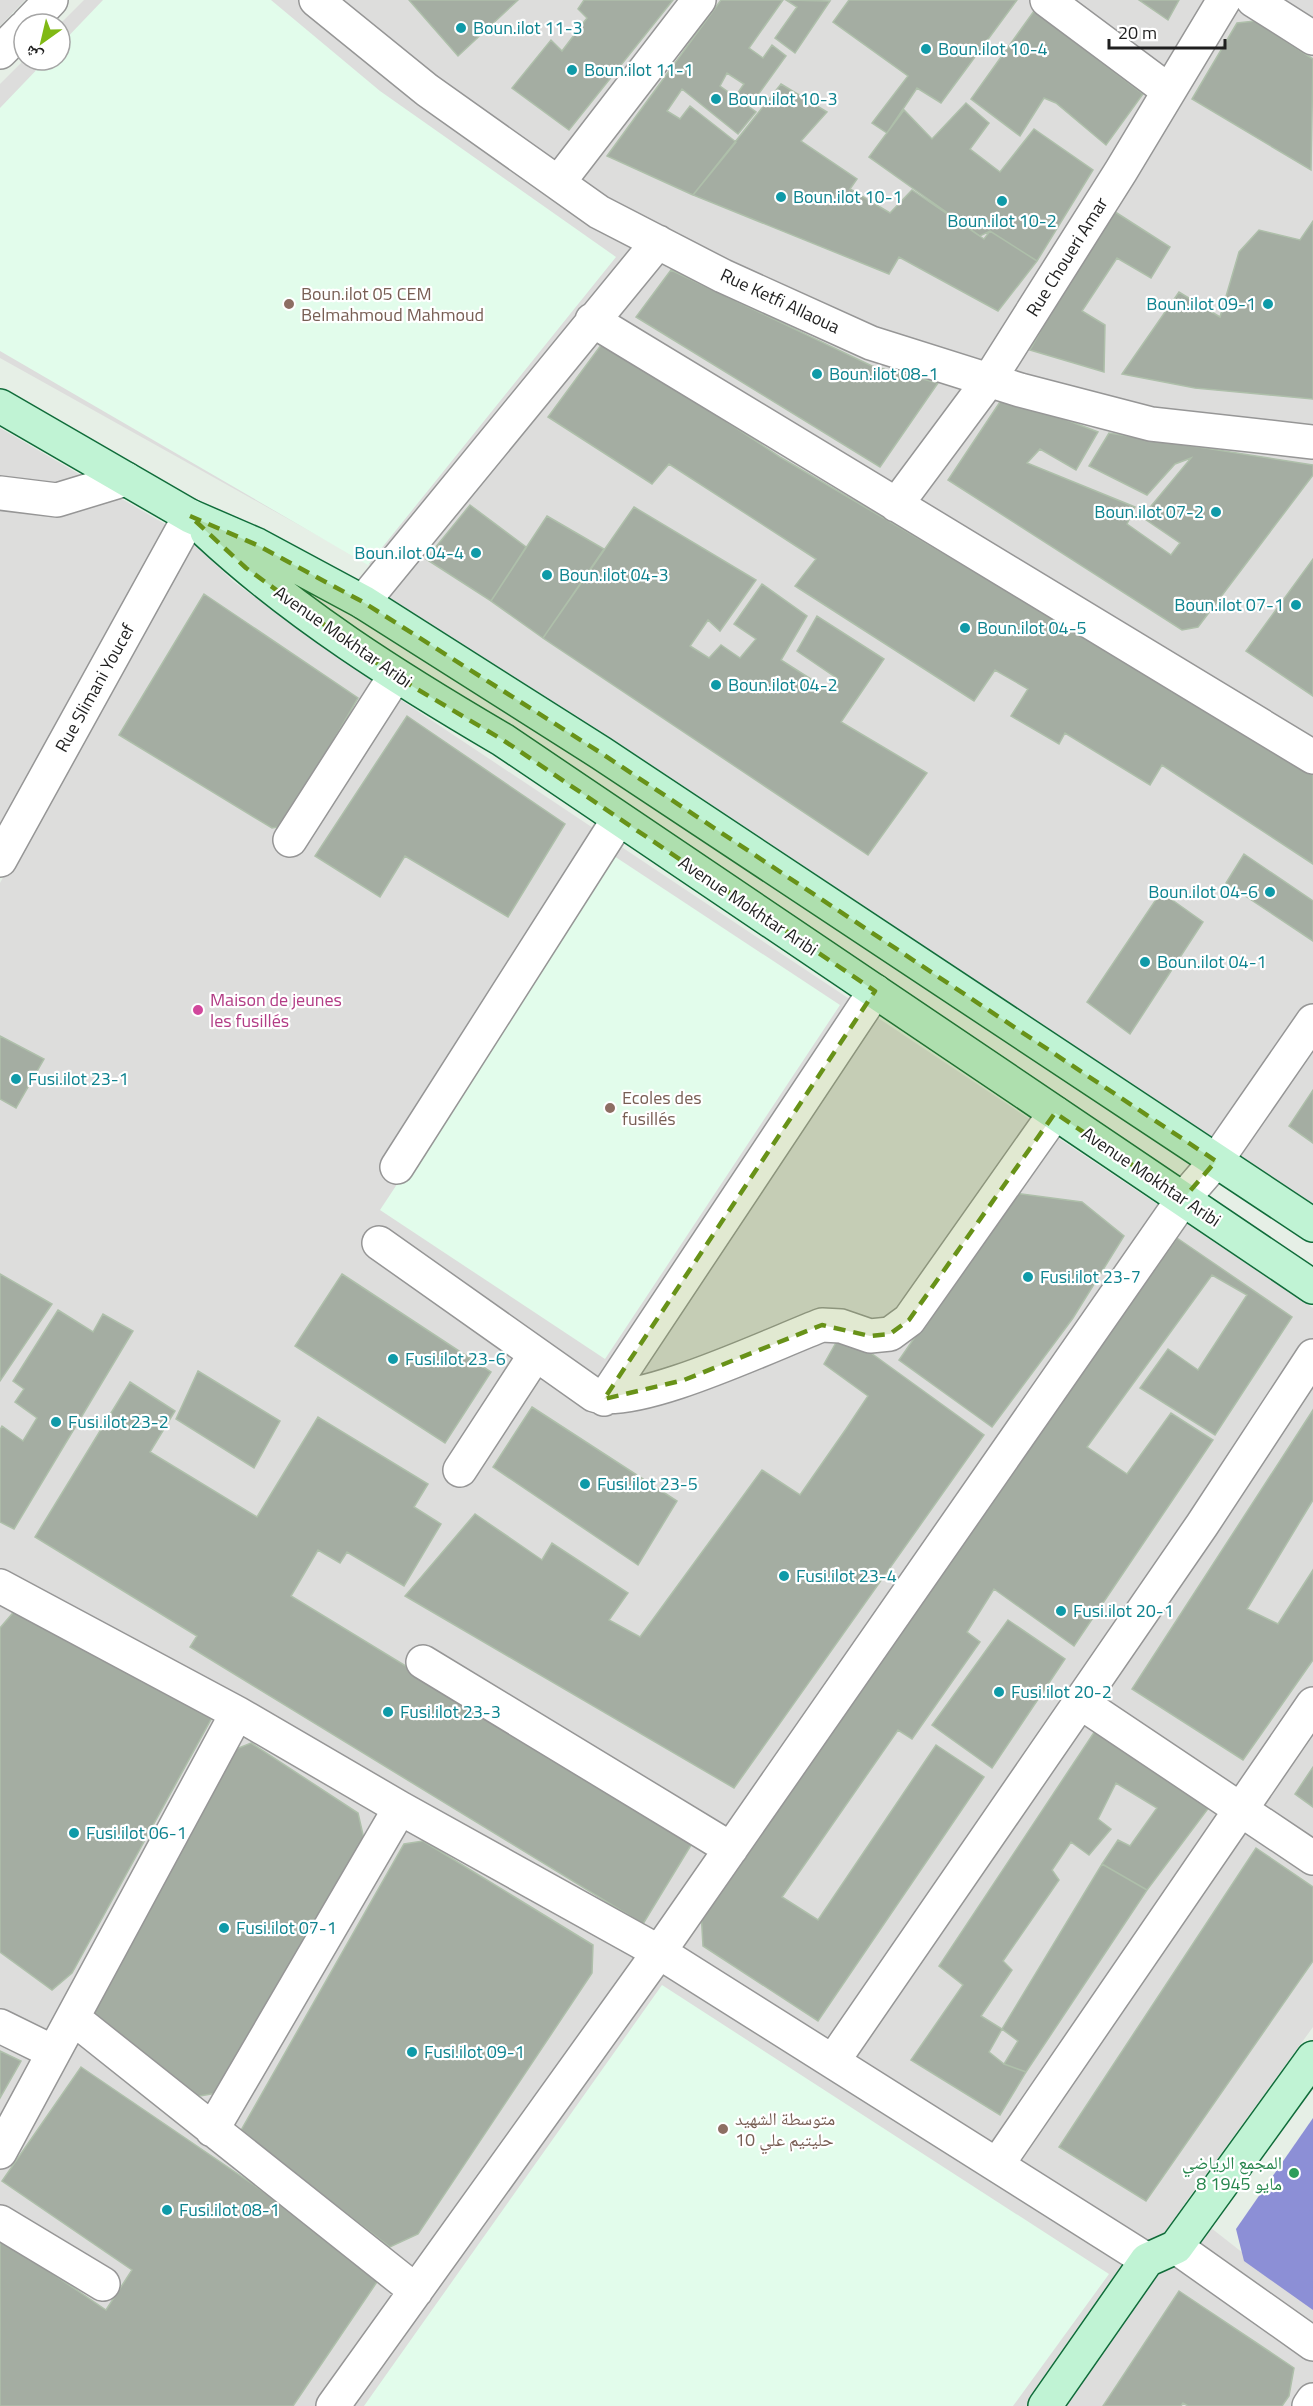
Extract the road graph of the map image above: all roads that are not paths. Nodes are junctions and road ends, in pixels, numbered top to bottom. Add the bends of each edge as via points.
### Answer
1 (51, 0) edge
2 (316, 0) edge
3 (699, 0) edge
4 (1047, 0) edge
5 (1224, 0) edge
6 (1253, 0) edge
7 (40, 12) edge
8 (1313, 38) edge
9 (12, 40) edge
10 (0, 52) edge
11 (1169, 91) junction
12 (558, 183) junction
13 (658, 242) junction
14 (592, 320) junction
15 (989, 380) junction
16 (0, 406) edge
17 (1313, 442) edge
18 (126, 479) junction
19 (0, 493) edge
20 (896, 505) junction
21 (190, 516) junction
22 (363, 602) junction
23 (395, 676) junction
24 (1313, 757) edge
25 (618, 820) junction
26 (290, 840) dead end
27 (0, 860) edge
28 (875, 991) junction
29 (1313, 1021) edge
30 (1055, 1113) junction
31 (1216, 1161) junction
32 (397, 1167) dead end
33 (1183, 1199) junction
34 (1313, 1225) edge
35 (379, 1243) dead end
36 (1313, 1287) edge
37 (536, 1354) junction
38 (1313, 1356) edge
39 (604, 1399) junction
40 (460, 1470) dead end
41 (0, 1586) edge
42 (423, 1662) dead end
43 (1080, 1702) junction
44 (1313, 1704) edge
45 (237, 1713) junction
46 (400, 1808) junction
47 (1241, 1809) junction
48 (731, 1849) junction
49 (1313, 1858) edge
50 (659, 1952) junction
51 (73, 2018) junction
52 (0, 2026) edge
53 (53, 2052) junction
54 (1313, 2058) edge
55 (833, 2061) junction
56 (212, 2130) junction
57 (0, 2152) edge
58 (997, 2165) junction
59 (0, 2222) edge
60 (1176, 2247) junction
61 (1147, 2260) junction
62 (103, 2284) dead end
63 (416, 2291) junction
64 (1313, 2344) edge
65 (1313, 2400) edge
66 (333, 2406) edge
67 (1045, 2406) edge
68 (1309, 2406) edge

1 - 7 street
2 - 12 street, Rue Ketfi Allaoua via 427,90
3 - 12 street
4 - 11 street
5 - 11 street, Rue Choueri Amar
6 - 8 street
9 - 10 street
11 - 15 street, Rue Choueri Amar
12 - 13 street, Rue Ketfi Allaoua via 599,212
13 - 14 street
13 - 15 street, Rue Ketfi Allaoua via 871,343
14 - 20 street
14 - 22 street
15 - 17 street, Rue Ketfi Allaoua via 1151,424
15 - 20 street, Rue Choueri Amar
16 - 18 main road, Avenue Mokhtar Aribi
18 - 19 street via 57,500
18 - 21 main road, Avenue Mokhtar Aribi
20 - 24 street
21 - 22 main road, Avenue Mokhtar Aribi via 257,545
21 - 23 main road, Avenue Mokhtar Aribi via 246,568
21 - 27 street, Rue Slimani Youcef
22 - 31 main road, Avenue Mokhtar Aribi via 601,753
23 - 25 main road, Avenue Mokhtar Aribi via 503,740
23 - 26 street
25 - 28 main road, Avenue Mokhtar Aribi
25 - 32 street
28 - 30 main road, Avenue Mokhtar Aribi
28 - 39 street
29 - 31 street
30 - 33 main road, Avenue Mokhtar Aribi
30 - 39 street via 909,1320 890,1334 870,1336 841,1326 822,1325 684,1380
31 - 33 street
31 - 34 main road, Avenue Mokhtar Aribi
33 - 36 main road, Avenue Mokhtar Aribi
33 - 48 street
35 - 37 street
37 - 39 street
37 - 40 street
38 - 43 street
41 - 45 street
42 - 48 street
43 - 47 street
43 - 55 street
44 - 47 street
45 - 46 street
45 - 51 street
46 - 50 street
46 - 56 street
47 - 49 street
47 - 58 street
48 - 50 street
50 - 55 street
50 - 63 street
51 - 53 street
51 - 56 street
52 - 53 street
53 - 57 street
54 - 60 main road
55 - 58 street
56 - 63 street
58 - 61 street
59 - 62 street
60 - 61 main road
60 - 64 street
61 - 67 main road
63 - 66 street
65 - 68 street

